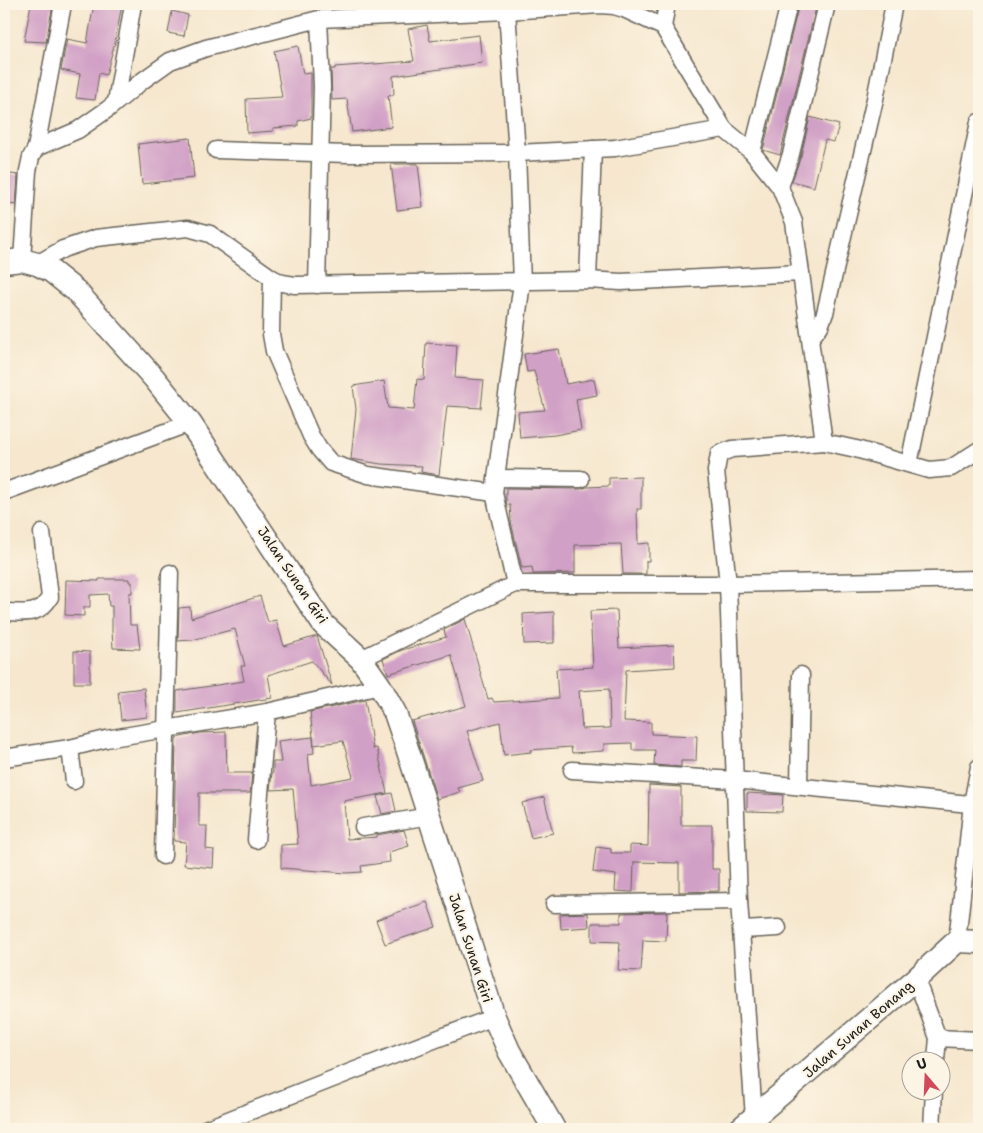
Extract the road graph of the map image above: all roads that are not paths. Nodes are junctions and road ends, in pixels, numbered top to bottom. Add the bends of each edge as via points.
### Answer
1 (63, 4) edge
2 (133, 4) edge
3 (667, 4) edge
4 (789, 4) edge
5 (828, 4) edge
6 (894, 4) edge
7 (507, 11) junction
8 (319, 19) junction
9 (663, 27) junction
10 (116, 102) junction
11 (979, 122) edge
12 (724, 129) junction
13 (36, 148) junction
14 (593, 149) junction
15 (216, 150) dead end
16 (752, 152) junction
17 (320, 153) junction
18 (517, 153) junction
19 (780, 187) junction
20 (21, 262) edge
21 (801, 273) junction
22 (272, 278) junction
23 (588, 280) junction
24 (522, 282) junction
25 (317, 285) junction
26 (811, 338) junction
27 (190, 423) junction
28 (824, 442) junction
29 (979, 450) edge
30 (909, 464) junction
31 (581, 479) dead end
32 (496, 486) junction
33 (4, 492) edge
34 (42, 532) dead end
35 (170, 573) dead end
36 (979, 578) edge
37 (515, 584) junction
38 (728, 584) junction
39 (4, 612) edge
40 (361, 658) junction
41 (801, 675) dead end
42 (380, 686) junction
43 (267, 712) junction
44 (167, 730) junction
45 (70, 748) junction
46 (4, 758) edge
47 (979, 767) edge
48 (572, 770) dead end
49 (735, 780) junction
50 (74, 781) dead end
51 (799, 786) junction
52 (976, 804) edge
53 (430, 816) junction
54 (363, 826) dead end
55 (256, 840) dead end
56 (163, 856) dead end
57 (739, 901) junction
58 (554, 904) dead end
59 (778, 928) dead end
60 (742, 930) junction
61 (957, 941) junction
62 (979, 942) edge
63 (916, 979) junction
64 (494, 1017) junction
65 (938, 1038) junction
66 (979, 1040) edge
67 (937, 1050) edge
68 (933, 1100) edge
69 (747, 1124) edge
70 (206, 1129) edge
71 (554, 1129) edge
72 (932, 1129) edge

1 - 13 street
2 - 10 street
3 - 9 street
4 - 16 street
5 - 19 street
6 - 26 street via 825,313
7 - 8 street
7 - 9 street via 614,6
7 - 18 street
8 - 10 street via 206,48 170,61
8 - 17 street
9 - 12 street
10 - 13 street via 78,130
11 - 30 street
12 - 14 street
12 - 16 street
13 - 20 street via 28,170
14 - 18 street
14 - 23 street
15 - 17 street
16 - 19 street
17 - 18 street
17 - 25 street
18 - 24 street
19 - 21 street via 794,222
20 - 22 street via 96,238 188,228 210,234
20 - 27 street, Jalan Sunan Giri via 51,271 76,291
21 - 23 street via 621,282
21 - 26 street
22 - 25 street via 282,284
22 - 32 street via 270,321 274,351 311,436 331,463 368,475
23 - 24 street
24 - 25 street
24 - 32 street
26 - 28 street
27 - 33 street
27 - 40 street, Jalan Sunan Giri via 323,624
28 - 30 street
28 - 38 street via 732,449 720,454 716,471
29 - 30 street via 951,468 929,470
31 - 32 street
32 - 37 street
34 - 39 street via 50,597 42,608 35,611
35 - 44 street
36 - 38 street
37 - 38 street
37 - 40 street
38 - 49 street
40 - 42 street, Jalan Sunan Giri
41 - 51 street
42 - 43 street
42 - 53 street, Jalan Sunan Giri via 395,713
43 - 44 street
43 - 55 street
44 - 45 street
44 - 56 street
45 - 46 street
45 - 50 street
47 - 52 street
48 - 49 street
49 - 51 street
49 - 57 street
51 - 52 street
52 - 61 street
53 - 54 street
53 - 64 street, Jalan Sunan Giri
57 - 58 street
57 - 60 street
59 - 60 street
60 - 69 street
61 - 62 street
61 - 63 street, Jalan Sunan Bonang
63 - 65 street
63 - 69 street, Jalan Sunan Bonang
64 - 70 street
64 - 71 street, Jalan Sunan Giri via 509,1051
65 - 66 street
65 - 67 street
68 - 72 street

